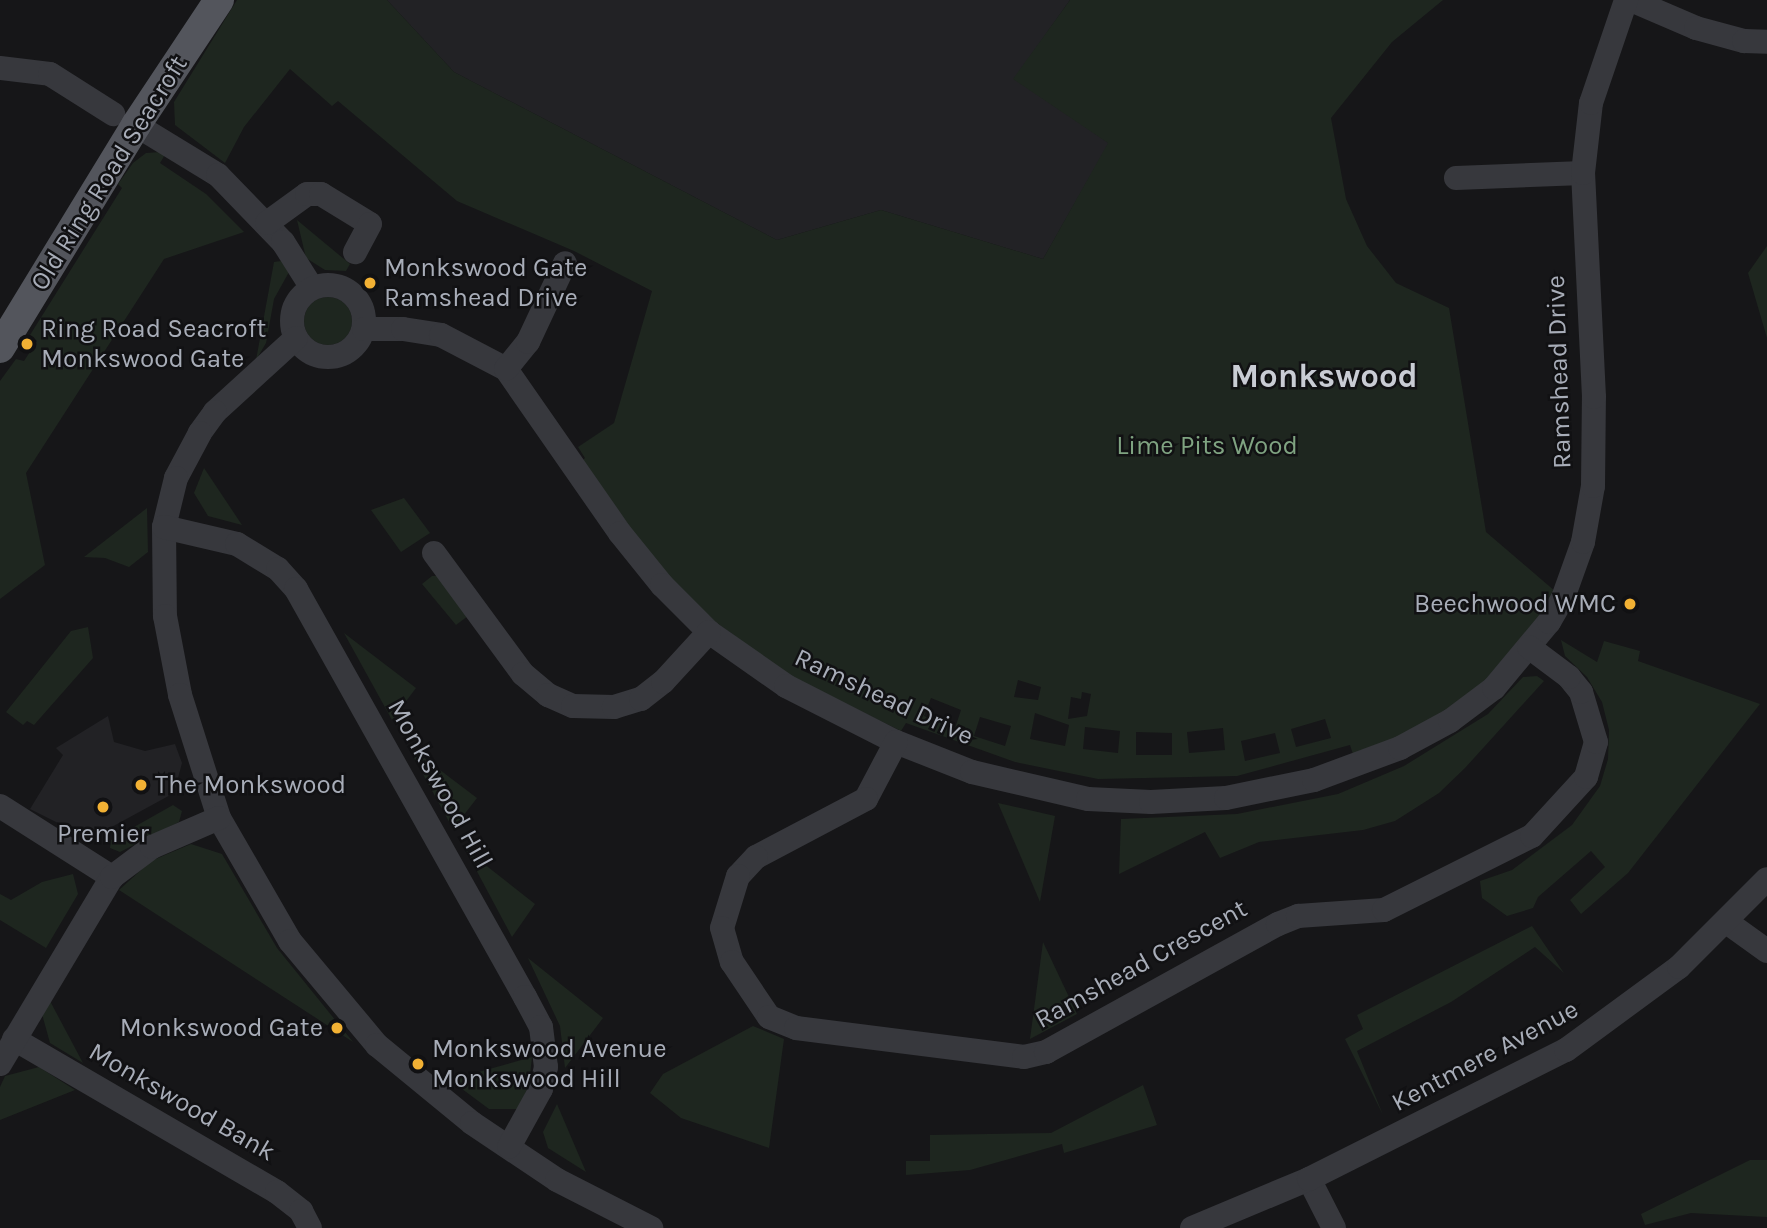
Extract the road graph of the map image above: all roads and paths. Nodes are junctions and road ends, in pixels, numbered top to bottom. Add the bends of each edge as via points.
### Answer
1 (219, 0) edge
2 (1626, 0) edge
3 (1632, 0) edge
4 (1767, 41) edge
5 (0, 68) edge
6 (124, 120) junction
7 (1583, 173) junction
8 (1456, 178) dead end
9 (267, 223) junction
10 (355, 252) dead end
11 (565, 263) dead end
12 (312, 289) junction
13 (364, 329) junction
14 (296, 338) junction
15 (0, 348) edge
16 (506, 369) junction
17 (164, 527) junction
18 (435, 554) dead end
19 (709, 632) junction
20 (1529, 647) junction
21 (896, 742) junction
22 (0, 806) edge
23 (219, 818) junction
24 (112, 877) junction
25 (1767, 879) edge
26 (1728, 923) junction
27 (1767, 951) edge
28 (14, 1039) junction
29 (0, 1064) edge
30 (509, 1147) junction
31 (1309, 1180) junction
32 (310, 1228) edge
33 (651, 1228) edge
34 (1192, 1228) edge
35 (1334, 1228) edge

1 - 6 main road, Old Ring Road Seacroft
2 - 7 street, Ramshead Drive via 1591,103
3 - 4 street via 1696,28 1744,41
5 - 6 street via 50,74
6 - 9 street via 218,175
6 - 15 main road, Old Ring Road Seacroft
7 - 8 street
7 - 20 street, Ramshead Drive via 1593,486 1583,542 1563,598
9 - 10 street via 307,194 321,194 370,224
9 - 12 street
11 - 16 street via 528,342
12 - 13 street via 329,284 349,291 363,308
12 - 14 street via 301,296 292,314
13 - 14 street via 354,347 335,357 314,354
13 - 16 street, Ramshead Drive via 403,328 441,335
14 - 17 street via 215,412 200,433 176,478
16 - 19 street, Ramshead Drive via 620,533 662,585
17 - 23 street via 165,615 180,695
17 - 30 street, Monkswood Hill via 237,544 278,569 296,589 518,985 541,1027 546,1067 541,1090
18 - 19 street via 523,674 548,695 573,706 614,708 640,699 663,682
19 - 21 street, Ramshead Drive via 786,686
20 - 21 street, Ramshead Drive via 1494,688 1450,721 1400,748 1314,780 1226,798 1088,799 972,772
20 - 21 street, Ramshead Crescent via 1581,692 1596,742 1586,777 1532,836 1384,910 1298,916 1278,924 1046,1052 1024,1057 796,1028 769,1017 732,962 722,928 738,876 756,857 866,799
22 - 24 street
23 - 24 street via 152,847
23 - 30 street via 290,941 345,1011 407,1073
24 - 28 street
25 - 26 street, Kentmere Avenue
26 - 27 street
26 - 31 street, Kentmere Avenue via 1640,999 1566,1050
28 - 29 street
28 - 32 street, Monkswood Bank via 277,1192 301,1211
30 - 33 street via 588,1199
31 - 34 street, Kentmere Avenue
31 - 35 street

